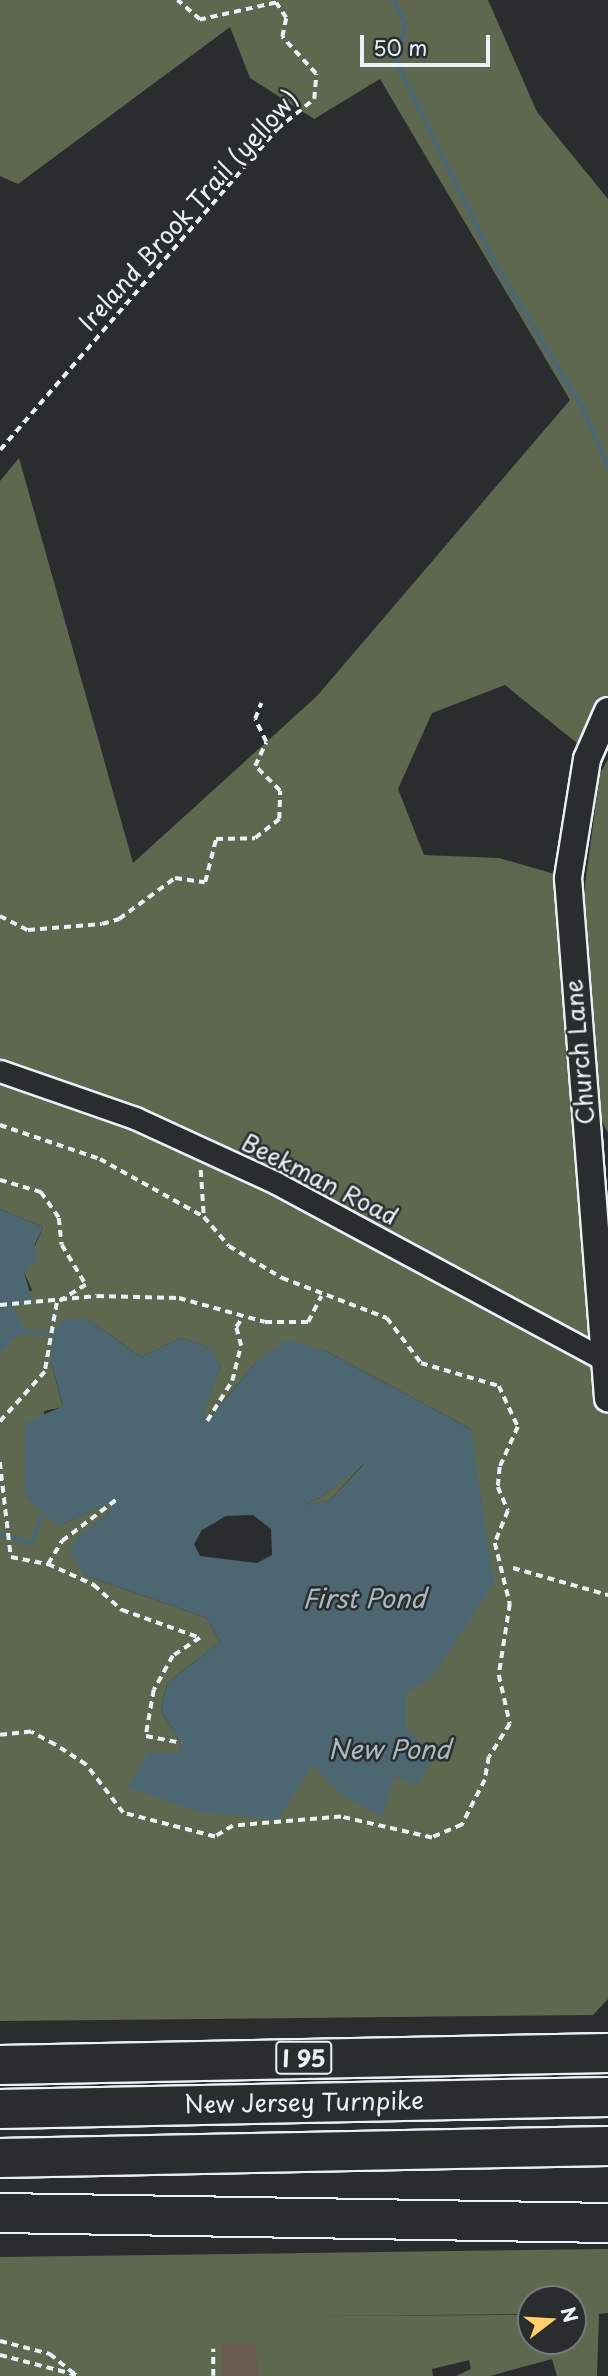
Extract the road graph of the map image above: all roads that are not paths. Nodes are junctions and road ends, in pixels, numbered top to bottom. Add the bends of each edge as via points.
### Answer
1 (608, 711) edge
2 (0, 1071) edge
3 (599, 1186) edge
4 (605, 1360) junction
5 (608, 1398) edge
6 (608, 2053) edge
7 (0, 2065) edge
8 (608, 2097) edge
9 (0, 2109) edge
10 (608, 2146) edge
11 (0, 2158) edge
12 (0, 2213) edge
13 (608, 2223) edge

1 - 3 street, Church Lane via 585,770 568,878
2 - 4 street, Beekman Road via 135,1118 276,1183
3 - 4 street, Church Lane
4 - 5 street, Church Lane
6 - 7 highway, New Jersey Turnpike / I 95
8 - 9 highway, New Jersey Turnpike / I 95
10 - 11 highway, New Jersey Turnpike
12 - 13 highway

